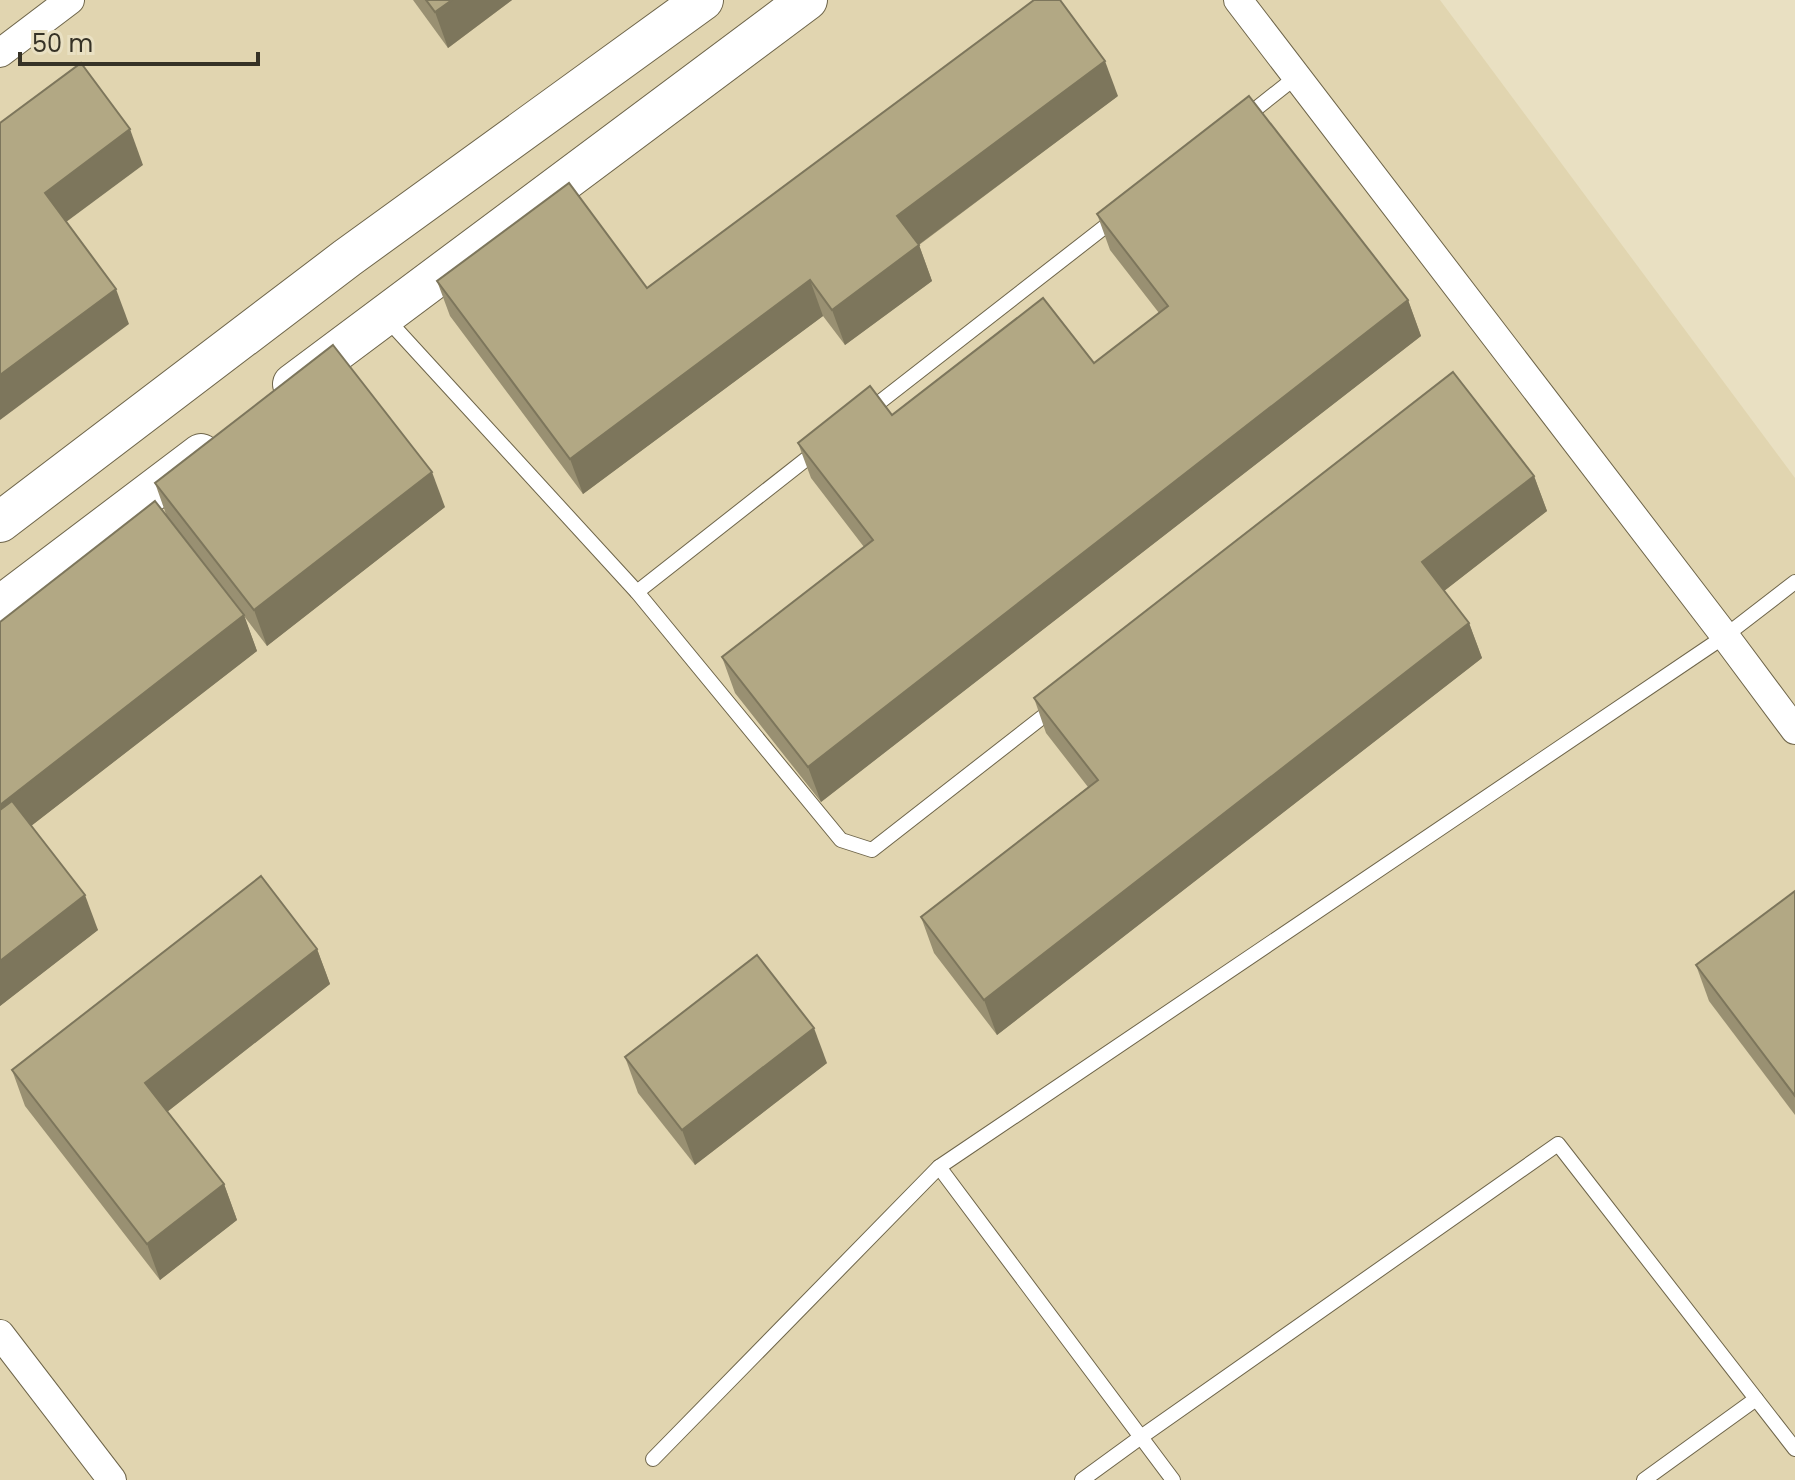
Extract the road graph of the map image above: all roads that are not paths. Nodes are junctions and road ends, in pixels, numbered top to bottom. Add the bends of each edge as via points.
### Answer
1 (703, 0) edge
2 (807, 0) edge
3 (1238, 0) edge
4 (62, 2) edge
5 (0, 53) edge
6 (1296, 77) junction
7 (1234, 126) edge
8 (1122, 213) edge
9 (383, 315) junction
10 (861, 417) edge
11 (836, 436) edge
12 (0, 522) edge
13 (1795, 582) edge
14 (637, 592) junction
15 (0, 606) edge
16 (1725, 636) junction
17 (1071, 695) edge
18 (1795, 730) edge
19 (939, 1167) junction
20 (0, 1334) edge
21 (1756, 1399) junction
22 (1141, 1437) junction
23 (1795, 1449) edge
24 (653, 1459) dead end
25 (112, 1480) edge
26 (1082, 1480) edge
27 (1173, 1480) edge
28 (1644, 1480) edge

1 - 12 street via 347,258
2 - 9 street
3 - 6 street
4 - 5 street
6 - 7 lane
6 - 16 street
8 - 10 lane
9 - 14 lane
9 - 15 street
11 - 14 lane
13 - 16 lane
14 - 17 lane via 841,840 872,850
16 - 18 street
16 - 19 lane
19 - 22 lane
19 - 24 lane
20 - 25 street
21 - 22 lane via 1558,1144
21 - 23 lane
21 - 28 lane
22 - 26 lane
22 - 27 lane

